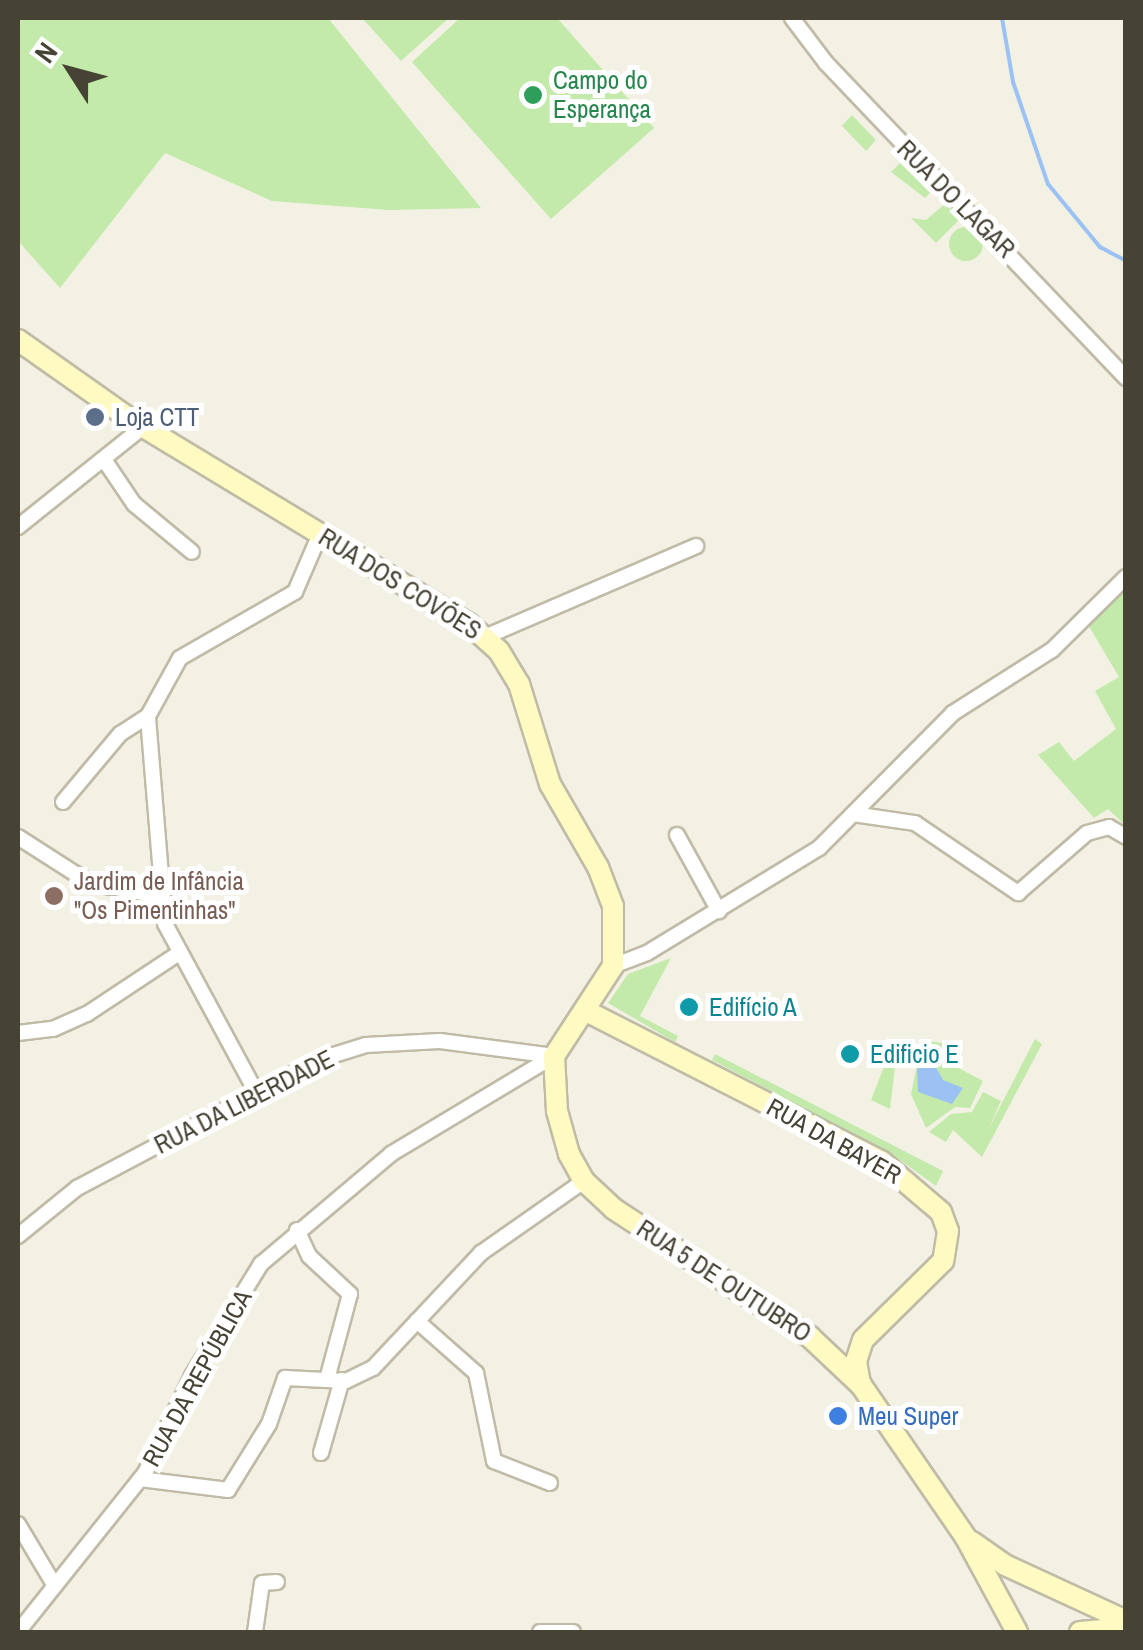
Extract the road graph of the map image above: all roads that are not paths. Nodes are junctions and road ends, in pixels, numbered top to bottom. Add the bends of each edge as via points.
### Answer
1 (792, 18) edge
2 (18, 340) edge
3 (1126, 378) edge
4 (143, 428) junction
5 (106, 461) junction
6 (18, 527) edge
7 (320, 534) junction
8 (696, 546) dead end
9 (192, 552) dead end
10 (1126, 578) edge
11 (486, 637) junction
12 (148, 716) junction
13 (63, 802) dead end
14 (852, 814) junction
15 (676, 835) dead end
16 (1126, 836) edge
17 (22, 839) edge
18 (158, 896) junction
19 (720, 911) junction
20 (179, 953) junction
21 (612, 966) junction
22 (586, 1011) junction
23 (18, 1034) edge
24 (554, 1056) junction
25 (256, 1092) junction
26 (584, 1181) junction
27 (297, 1230) junction
28 (18, 1236) edge
29 (417, 1321) junction
30 (864, 1340) junction
31 (820, 1345) junction
32 (334, 1379) junction
33 (861, 1385) junction
34 (321, 1452) dead end
35 (140, 1480) junction
36 (550, 1483) dead end
37 (18, 1524) edge
38 (966, 1538) junction
39 (1025, 1576) junction
40 (277, 1582) dead end
41 (55, 1586) junction
42 (1000, 1600) junction
43 (1082, 1602) junction
44 (1126, 1624) edge
45 (18, 1632) edge
46 (255, 1632) edge
47 (540, 1632) edge
48 (573, 1632) edge
49 (1017, 1632) edge
50 (1080, 1632) edge

1 - 3 street, RUA DO LAGAR via 826,64
2 - 4 street, RUA DOS COVÕES
4 - 5 street
4 - 7 street, RUA DOS COVÕES
5 - 6 street
5 - 9 street via 134,504
7 - 11 street, RUA DOS COVÕES
7 - 12 street via 295,592 180,658
8 - 11 street
10 - 14 street via 1031,666 953,713
11 - 21 street, RUA DOS COVÕES via 519,684 550,784 608,885
12 - 13 street via 120,734
12 - 18 street
14 - 16 street via 915,823 1018,893 1087,832 1109,828
14 - 19 street via 794,866
15 - 19 street
17 - 18 street via 90,883
18 - 20 street
19 - 21 street
20 - 23 street via 88,1014
20 - 25 street
21 - 22 street
22 - 24 street
22 - 30 street, RUA DA BAYER via 882,1162 941,1212 948,1231 943,1262
24 - 25 street, RUA DA LIBERDADE via 440,1041 366,1045 321,1058
24 - 26 street, RUA 5 DE OUTUBRO via 564,1136
24 - 27 street, RUA DA REPÚBLICA via 391,1154
25 - 28 street, RUA DA LIBERDADE via 78,1188
26 - 29 street via 480,1253
26 - 31 street, RUA 5 DE OUTUBRO via 614,1209
27 - 32 street via 309,1256 350,1294
27 - 35 street, RUA DA REPÚBLICA via 261,1264 228,1312
29 - 32 street via 373,1368
29 - 36 street via 476,1373 494,1461
30 - 31 street via 843,1348
30 - 33 street via 856,1360
31 - 33 street, RUA 5 DE OUTUBRO
32 - 34 street
32 - 35 street via 284,1378 269,1424 228,1490
33 - 38 street, RUA 5 DE OUTUBRO
35 - 41 street, RUA DA REPÚBLICA
37 - 41 street
38 - 39 street, RUA 5 DE OUTUBRO
38 - 42 street, RUA 5 DE OUTUBRO
39 - 42 street via 1005,1582
39 - 43 street, RUA 5 DE OUTUBRO
40 - 46 street via 262,1583
41 - 45 street, RUA DA REPÚBLICA
42 - 49 street, RUA 5 DE OUTUBRO
43 - 44 street
43 - 50 street
44 - 50 street
47 - 48 street

